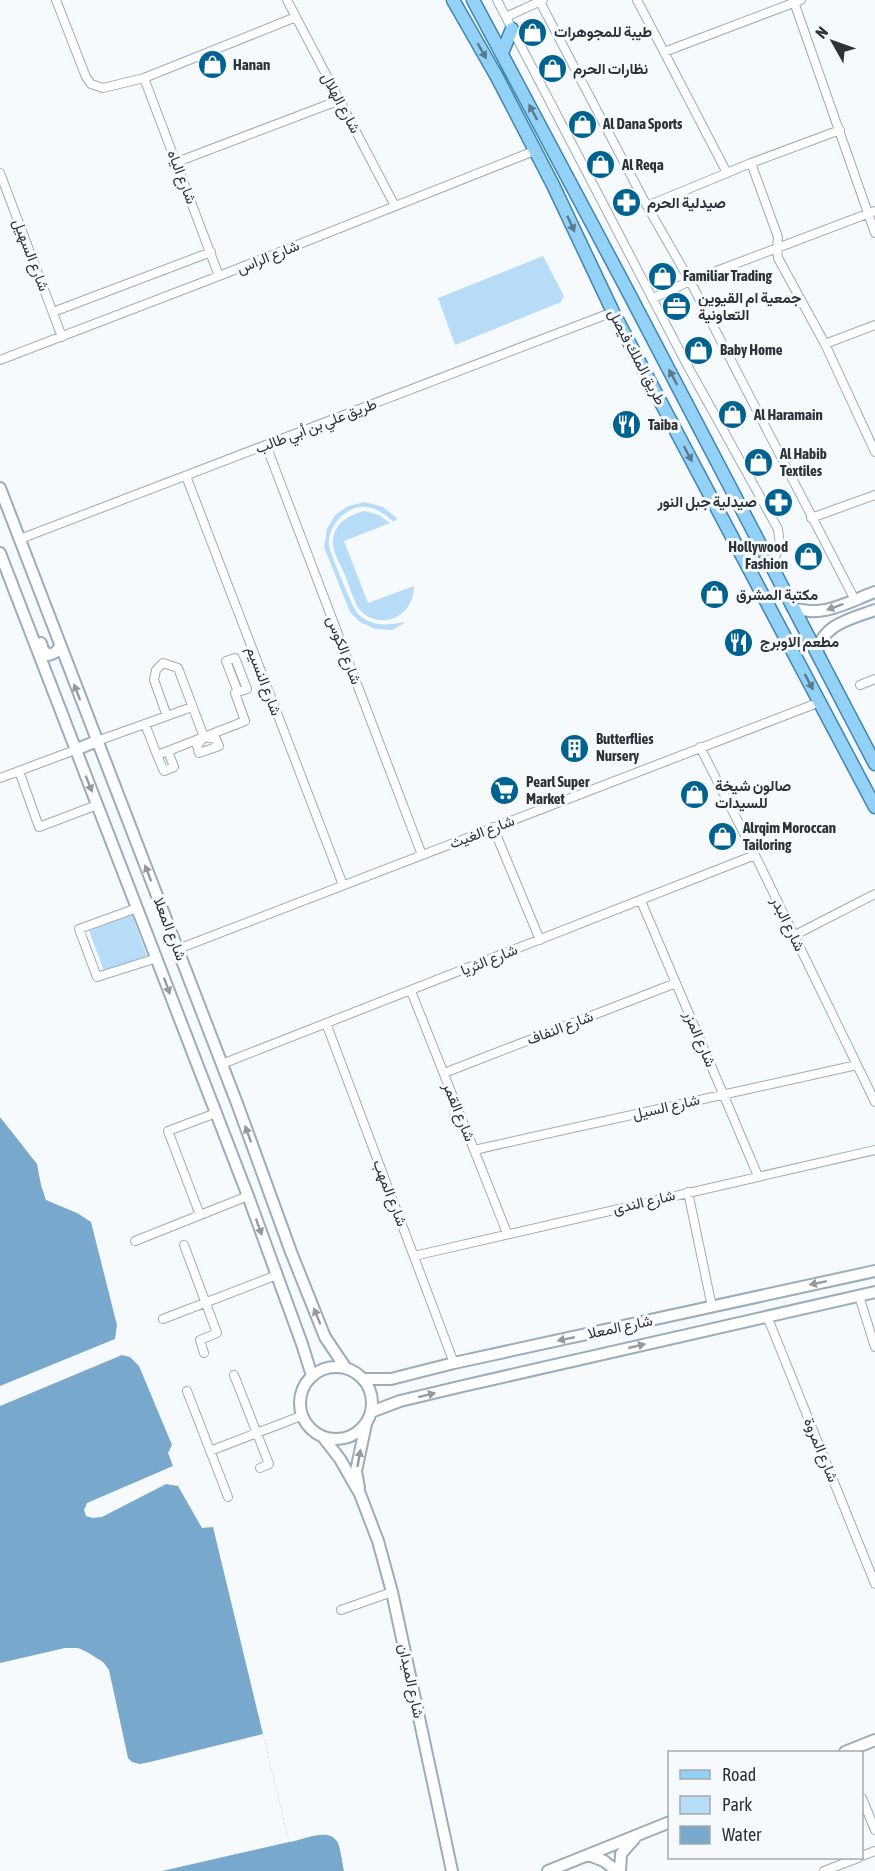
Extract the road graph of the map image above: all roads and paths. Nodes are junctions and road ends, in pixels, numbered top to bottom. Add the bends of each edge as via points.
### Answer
1 (56, 0) edge
2 (287, 0) edge
3 (453, 0) edge
4 (472, 0) edge
5 (497, 0) edge
6 (541, 0) edge
7 (637, 0) edge
8 (798, 1) edge
9 (296, 17) junction
10 (506, 18) junction
11 (512, 29) junction
12 (664, 52) junction
13 (501, 53) junction
14 (144, 78) junction
15 (339, 100) junction
16 (840, 130) junction
17 (534, 151) junction
18 (177, 162) junction
19 (750, 163) junction
20 (0, 173) edge
21 (726, 173) junction
22 (395, 206) junction
23 (647, 206) junction
24 (872, 212) edge
25 (875, 232) edge
26 (777, 248) junction
27 (211, 252) junction
28 (219, 276) junction
29 (690, 281) junction
30 (624, 284) junction
31 (652, 298) junction
32 (53, 312) junction
33 (613, 312) junction
34 (875, 325) edge
35 (62, 337) junction
36 (825, 344) junction
37 (0, 360) edge
38 (266, 445) junction
39 (875, 452) edge
40 (186, 476) junction
41 (0, 488) edge
42 (875, 495) edge
43 (812, 518) junction
44 (20, 539) junction
45 (0, 552) edge
46 (771, 565) junction
47 (875, 592) edge
48 (855, 600) junction
49 (794, 608) junction
50 (875, 610) edge
51 (60, 645) junction
52 (817, 653) junction
53 (875, 679) edge
54 (860, 685) dead end
55 (238, 692) dead end
56 (820, 702) junction
57 (192, 707) junction
58 (167, 716) junction
59 (145, 724) junction
60 (204, 737) junction
61 (97, 741) junction
62 (700, 747) junction
63 (75, 750) junction
64 (168, 751) junction
65 (158, 755) junction
66 (875, 764) edge
67 (16, 772) junction
68 (0, 777) edge
69 (97, 805) junction
70 (875, 807) edge
71 (493, 827) junction
72 (422, 855) junction
73 (755, 855) junction
74 (343, 885) junction
75 (875, 894) edge
76 (641, 901) junction
77 (137, 908) junction
78 (794, 936) junction
79 (540, 940) junction
80 (178, 949) junction
81 (157, 957) junction
82 (676, 983) junction
83 (411, 991) junction
84 (326, 1023) junction
85 (222, 1064) junction
86 (857, 1065) junction
87 (444, 1073) junction
88 (724, 1094) junction
89 (875, 1102) edge
90 (216, 1113) junction
91 (474, 1150) junction
92 (875, 1150) edge
93 (759, 1176) junction
94 (688, 1192) junction
95 (248, 1196) junction
96 (200, 1215) junction
97 (507, 1233) junction
98 (135, 1241) dead end
99 (184, 1245) dead end
100 (414, 1256) junction
101 (875, 1271) edge
102 (277, 1275) junction
103 (875, 1292) edge
104 (859, 1296) junction
105 (206, 1302) junction
106 (712, 1307) junction
107 (767, 1316) junction
108 (163, 1319) dead end
109 (875, 1347) edge
110 (204, 1353) dead end
111 (454, 1363) junction
112 (345, 1367) junction
113 (234, 1375) dead end
114 (312, 1376) junction
115 (364, 1380) junction
116 (187, 1391) dead end
117 (301, 1416) junction
118 (369, 1417) junction
119 (257, 1433) junction
120 (323, 1437) junction
121 (210, 1451) junction
122 (260, 1468) dead end
123 (360, 1494) junction
124 (228, 1497) dead end
125 (875, 1584) edge
126 (392, 1592) junction
127 (341, 1610) dead end
128 (875, 1740) edge
129 (848, 1751) edge
130 (863, 1803) edge
131 (668, 1822) edge
132 (875, 1830) edge
133 (638, 1834) junction
134 (589, 1855) junction
135 (855, 1859) edge
136 (452, 1871) edge
137 (548, 1871) edge
138 (618, 1871) edge
139 (824, 1871) edge

1 - 14 street via 91,84 107,88
2 - 9 street, شارع الهلال
3 -> 17 main road, طريق الملك فيصل
4 - 13 main road, طريق الملك فيصل
5 - 10 street
6 - 10 street
6 - 23 street
7 - 12 street
8 - 12 street
8 - 16 street
9 - 14 street
9 - 15 street, شارع الهلال
10 - 11 street
11 - 13 main road
11 - 31 street
12 - 21 street
30 -> 13 main road, طريق الملك فيصل
14 - 18 street, شارع الياه
15 - 18 street
15 - 22 street, شارع الهلال
16 - 19 street
16 - 24 street
17 - 22 street, شارع الراس
17 - 30 main road via 542,148 547,152 596,243
17 -> 33 main road, طريق الملك فيصل
18 - 27 street, شارع الياه
19 - 21 street
19 - 26 street via 778,237
20 - 32 street, شارع السهيل
21 - 23 street
22 - 28 street, شارع الراس
23 - 29 street
24 - 25 street
24 - 26 street
26 - 29 street
26 - 36 street via 778,258
27 - 28 street, شارع الياه
27 - 32 street
28 - 35 street, شارع الراس
29 - 31 street
29 - 43 street
46 -> 30 main road, طريق الملك فيصل
31 - 46 street via 778,529 780,546
32 - 35 street, شارع السهيل
33 - 38 street, طريق علي بن أبي طالب
33 -> 56 main road, طريق الملك فيصل
34 - 36 street
35 - 37 street, شارع الراس
36 - 39 street
38 - 40 street, طريق علي بن أبي طالب
38 - 72 street, شارع الكوس
40 - 44 street, طريق علي بن أبي طالب
40 - 74 street, شارع النسيم
41 - 44 street, شارع المعلا
42 - 43 street
43 - 48 street
44 - 51 street, شارع المعلا
45 - 51 street via 9,562 43,650 53,654
45 - 63 street, شارع المعلا
46 - 49 main road, طريق الملك فيصل
47 - 48 street
48 -> 49 street via 822,612
49 - 52 main road, طريق الملك فيصل
50 - 52 street via 832,628 823,636
61 -> 51 street, شارع المعلا
52 - 66 main road, طريق الملك فيصل
53 - 54 street
55 - 60 street via 235,693 245,721
56 - 62 street, شارع الغيث
56 - 70 main road, طريق الملك فيصل
57 - 58 street
57 - 58 street via 178,668 163,663 154,680
57 - 60 street
58 - 59 street
59 - 61 street
59 - 65 street
60 - 64 street
61 - 63 street
80 -> 61 street, شارع المعلا
62 - 71 street, شارع الغيث
62 - 73 street, شارع البدر
63 - 67 street
63 -> 69 street, شارع المعلا
64 - 65 street
64 - 65 street via 174,767 164,771
67 - 68 street
67 - 69 street via 39,826
69 - 77 street, شارع المعلا
71 - 72 street, شارع الغيث
71 - 79 street
72 - 74 street, شارع الغيث
73 - 76 street, شارع الثريا
73 - 78 street, شارع البدر
74 - 80 street, شارع الغيث
75 - 78 street
76 - 79 street, شارع الثريا
76 - 82 street, شارع المزر
77 - 81 street, شارع المعلا
77 - 81 street via 79,929 97,977
78 - 86 street, شارع البدر
79 - 83 street, شارع الثريا
80 - 85 street, شارع المعلا
81 -> 90 street, شارع المعلا
82 - 87 street, شارع النفاف
82 - 88 street, شارع المزر
83 - 84 street, شارع الثريا
83 - 87 street, شارع القمر
84 - 85 street, شارع الثريا
84 - 100 street, شارع المهب
112 -> 85 street, شارع المعلا via 325,1337
86 - 88 street, شارع السيل
86 - 89 street, شارع البدر
87 - 91 street, شارع القمر
88 - 91 street, شارع السيل
88 - 93 street, شارع المزر
90 - 95 street, شارع المعلا
90 - 96 street via 168,1131
91 - 97 street, شارع القمر
92 - 93 street, شارع الندى
93 - 94 street, شارع الندى
94 - 97 street, شارع الندى
94 - 106 street
95 - 96 street
95 -> 102 street, شارع المعلا
96 - 98 street
97 - 100 street, شارع الندى
99 - 105 street
100 - 111 street, شارع المهب
101 -> 106 street, شارع المعلا
102 - 105 street
102 - 114 street, شارع المعلا
103 - 104 street, شارع المعلا
104 - 107 street, شارع المعلا
104 - 109 street
105 - 108 street
105 - 110 street via 217,1333 200,1340
106 -> 111 street, شارع المعلا
118 -> 107 street, شارع المعلا via 400,1401
107 - 125 street, شارع المروة
111 - 115 street, شارع المعلا via 391,1379
112 - 114 street via 333,1366
112 - 115 street
113 - 119 street
114 - 117 street via 300,1394
115 - 118 street via 372,1401
116 - 121 street
117 - 119 street
117 - 120 street via 306,1425
118 - 120 street via 358,1432 347,1437
123 -> 118 street, شارع الميدان via 356,1472
119 - 121 street
119 - 122 street via 269,1464
120 - 123 street, شارع الميدان
121 - 124 street
123 - 126 street, شارع الميدان
126 - 127 street
126 - 136 street, شارع الميدان
128 - 129 street
130 - 132 street
131 - 133 street
133 - 134 street
133 - 138 street via 621,1854
134 - 137 street
134 - 138 street
135 - 139 street

